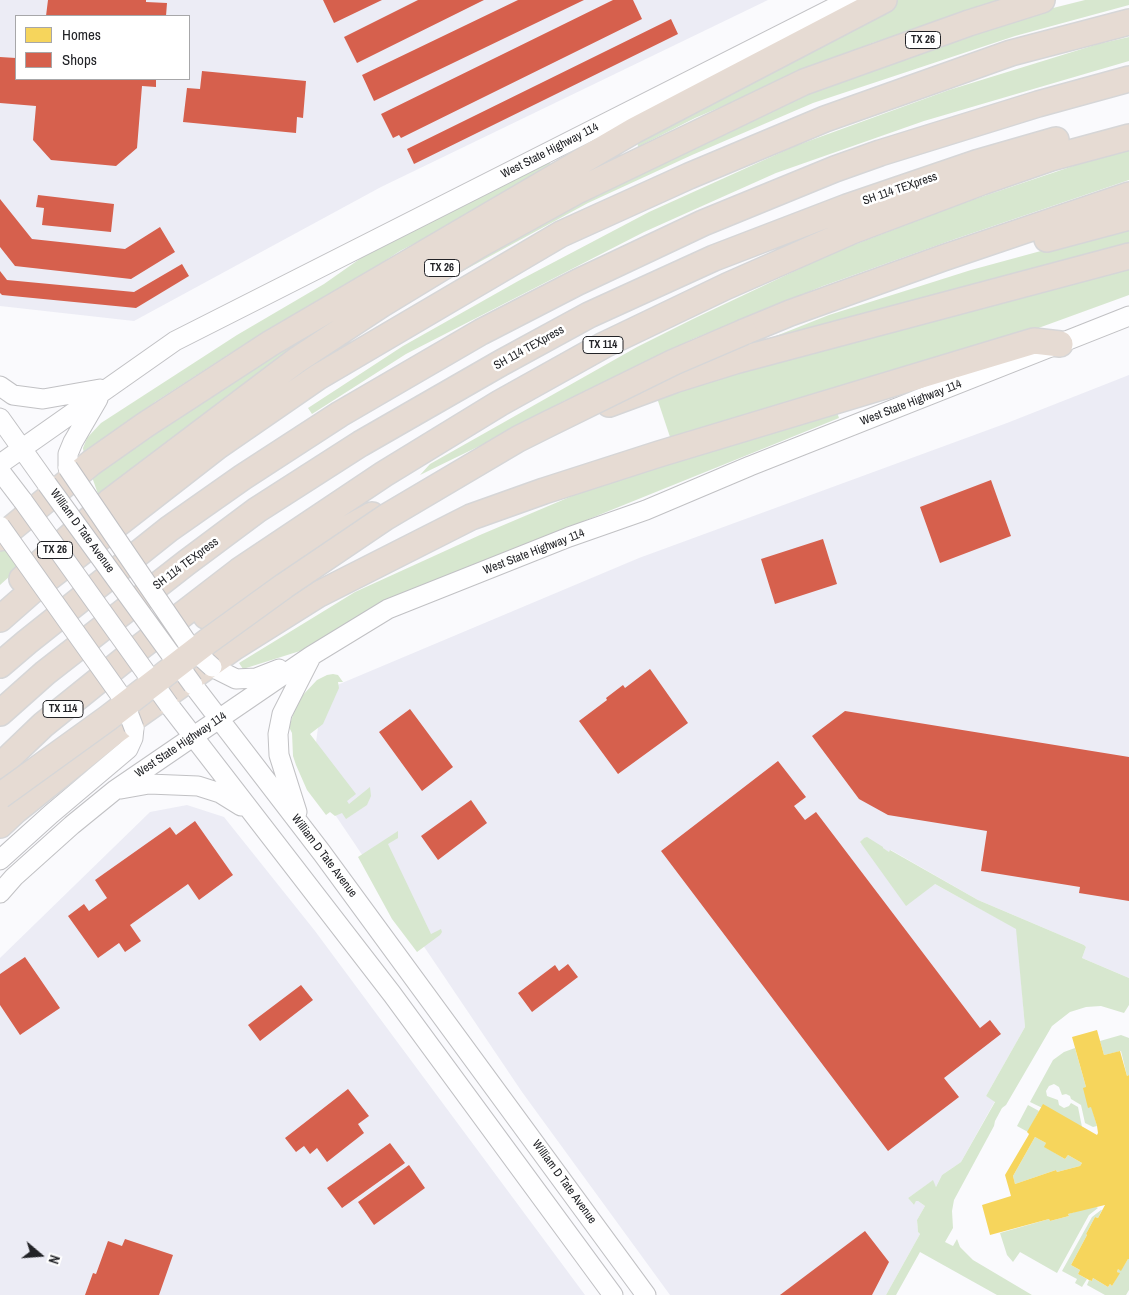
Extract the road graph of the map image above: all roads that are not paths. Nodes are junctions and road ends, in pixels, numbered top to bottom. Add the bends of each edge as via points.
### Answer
1 (848, 0) edge
2 (884, 0) edge
3 (1042, 0) edge
4 (1129, 22) edge
5 (1129, 79) edge
6 (1129, 119) edge
7 (1129, 137) edge
8 (1129, 195) edge
9 (1129, 218) edge
10 (974, 248) junction
11 (1129, 256) edge
12 (1129, 316) edge
13 (1060, 344) junction
14 (0, 386) edge
15 (106, 388) junction
16 (0, 418) edge
17 (22, 450) junction
18 (0, 464) edge
19 (0, 471) edge
20 (0, 526) edge
21 (0, 538) edge
22 (0, 598) edge
23 (0, 619) edge
24 (130, 655) junction
25 (311, 656) junction
26 (0, 665) edge
27 (0, 713) edge
28 (219, 719) junction
29 (192, 736) junction
30 (0, 766) edge
31 (115, 790) junction
32 (0, 796) edge
33 (252, 813) junction
34 (301, 824) junction
35 (0, 825) edge
36 (0, 860) edge
37 (0, 893) edge
38 (414, 978) junction
39 (392, 994) junction
40 (612, 1295) edge
41 (646, 1295) edge

1 - 15 main road, West State Highway 114 via 175,340
2 - 21 highway via 635,130 271,343 91,463
3 - 22 highway, TX 26 via 804,82 575,192 479,245 296,360 109,502
4 - 23 highway via 1011,53 825,119 561,234 302,388 218,446
5 - 26 highway via 1038,104 835,169 703,223 578,282 482,332 349,409 243,477 169,529
6 - 27 highway, SH 114 TEXpress via 976,163 847,207 714,258 581,319 360,444 258,510 45,673
7 - 24 highway, TX 114 via 1051,158 852,231 726,286 604,345 500,403 384,474 239,571
8 - 10 highway
9 - 10 highway via 1004,250
10 - 32 highway, bridge via 744,332 674,362 542,427 386,517 284,586
11 - 24 highway via 735,361 590,411 459,469 295,557 187,629
12 - 13 main road, West State Highway 114
13 - 25 main road, West State Highway 114 via 646,510 388,609
13 - 35 highway via 1034,341 544,490 471,517 319,594 233,648 118,729
14 - 15 main road via 13,395 43,399
15 - 17 main road, West State Highway 114
15 - 25 main road, bridge via 72,442 68,468 190,647 212,667 236,679 256,678
16 - 17 main road, William D Tate Avenue
17 - 18 main road, West State Highway 114
17 - 28 main road, William D Tate Avenue, bridge
19 - 29 main road, bridge
20 - 36 main road, bridge via 123,699 134,728 128,749
24 - 30 highway, TX 114 via 43,725
25 - 28 main road, West State Highway 114
25 - 34 main road via 282,714 278,734 279,755
28 - 29 main road, West State Highway 114
28 - 34 main road, William D Tate Avenue
29 - 31 main road, West State Highway 114
29 - 33 main road
31 - 33 main road via 149,784 198,786 220,793
31 - 37 main road, West State Highway 114 via 72,825
33 - 39 main road
34 - 38 main road, William D Tate Avenue
38 - 39 main road
38 - 41 main road, William D Tate Avenue
39 - 40 main road

